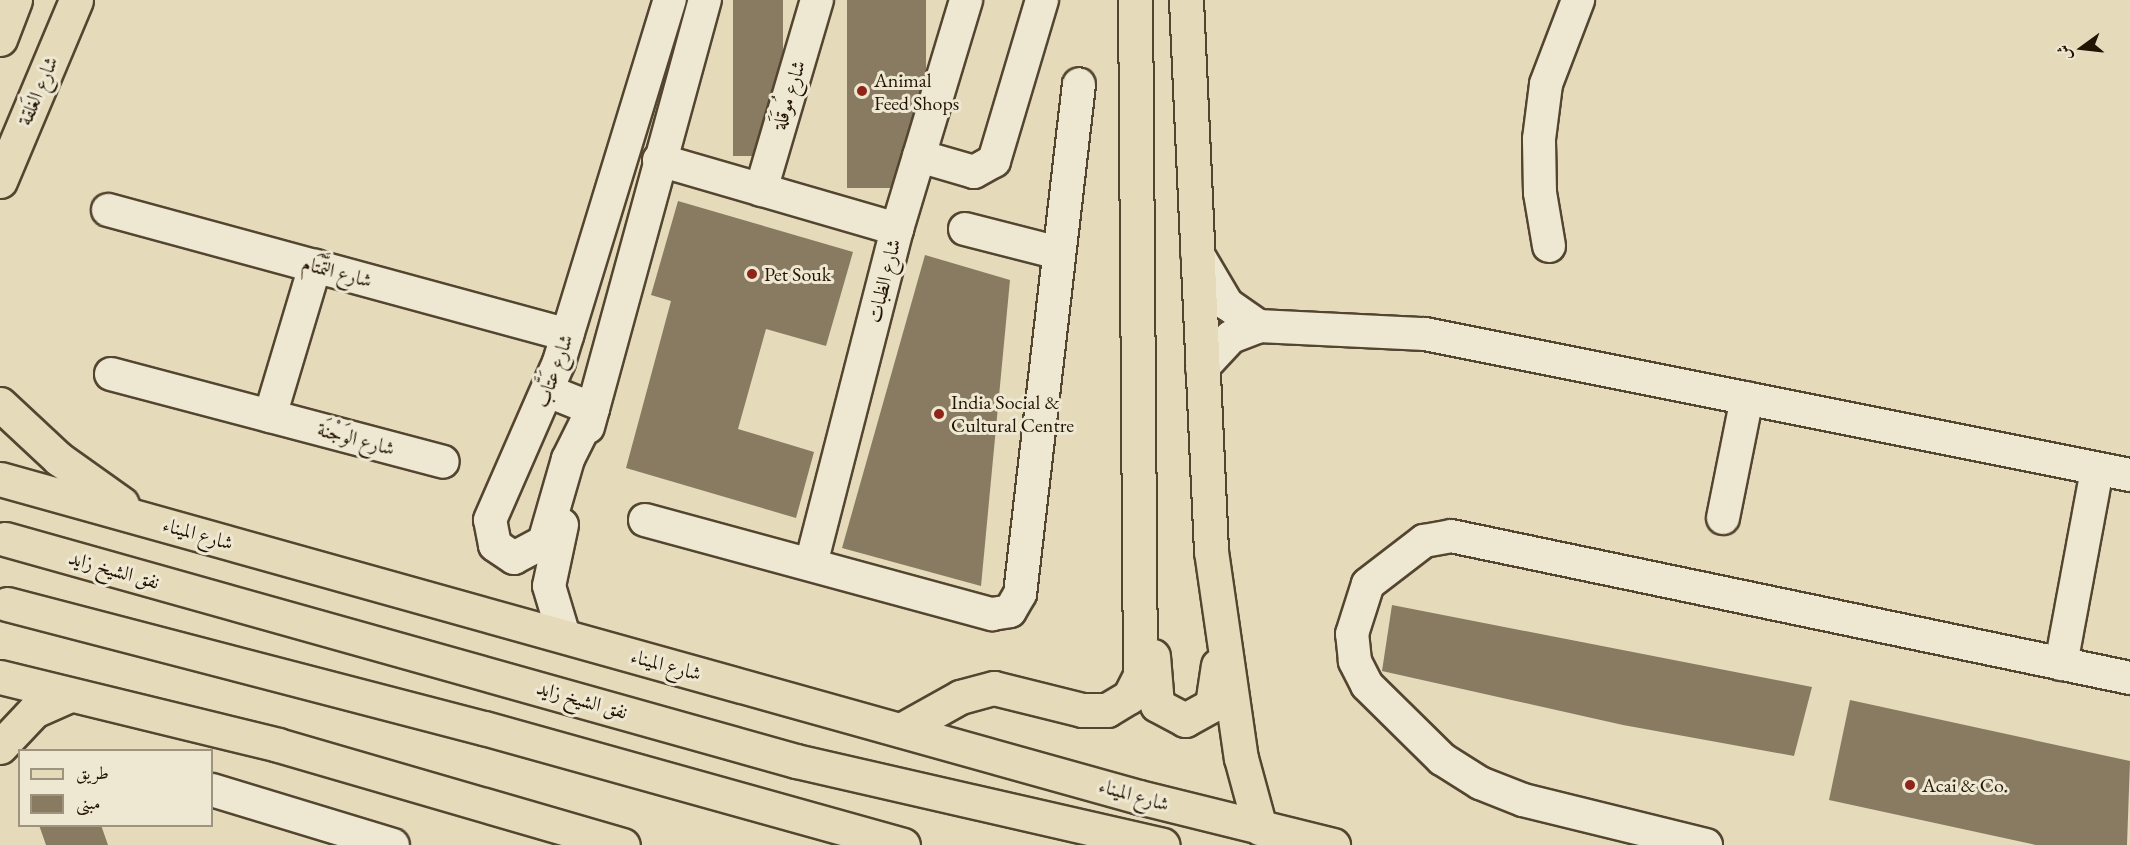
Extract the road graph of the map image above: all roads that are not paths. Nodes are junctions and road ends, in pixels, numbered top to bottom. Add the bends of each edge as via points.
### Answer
1 (15, 0) edge
2 (76, 0) edge
3 (670, 0) edge
4 (705, 0) edge
5 (817, 0) edge
6 (966, 0) edge
7 (1042, 0) edge
8 (1135, 0) edge
9 (1186, 0) edge
10 (1578, 0) edge
11 (0, 39) edge
12 (1079, 84) dead end
13 (919, 156) junction
14 (659, 160) junction
15 (0, 181) edge
16 (761, 190) junction
17 (108, 210) dead end
18 (897, 229) junction
19 (965, 229) dead end
20 (1549, 246) dead end
21 (1194, 247) junction
22 (1059, 253) junction
23 (315, 266) junction
24 (1259, 326) junction
25 (567, 335) junction
26 (1202, 368) junction
27 (111, 374) dead end
28 (549, 391) junction
29 (1747, 398) junction
30 (0, 404) edge
31 (593, 409) junction
32 (270, 416) junction
33 (443, 462) dead end
34 (2097, 469) junction
35 (2130, 475) edge
36 (0, 479) edge
37 (1723, 518) dead end
38 (645, 520) dead end
39 (152, 521) junction
40 (5, 539) dead end
41 (811, 564) junction
42 (1141, 595) junction
43 (7, 604) dead end
44 (1218, 612) junction
45 (564, 636) junction
46 (2061, 664) junction
47 (0, 677) edge
48 (2130, 678) edge
49 (70, 696) junction
50 (901, 730) junction
51 (0, 747) edge
52 (213, 790) edge
53 (1260, 828) junction
54 (393, 845) edge
55 (623, 845) edge
56 (903, 845) edge
57 (1163, 845) edge
58 (1333, 845) edge
59 (1706, 845) edge

1 - 11 main road
2 - 15 main road, شارع الغَلقة
3 - 25 street, شارع عَتَّاب
4 - 14 street, شارع عَتَّاب
5 - 16 street, شارع مُوقَلَة
6 - 13 street, شارع الظبات
7 - 13 street via 994,161 974,172
8 - 42 main road
9 - 21 main road
10 - 20 street via 1546,84 1539,139 1540,193
12 - 22 street
13 - 18 street, شارع الظبات
14 - 16 street
14 - 31 street, شارع عَتَّاب
16 - 18 street
17 - 23 street, شارع التَّمْتَام
18 - 41 street, شارع الظبات
19 - 22 street
21 - 24 street via 1227,304
21 - 26 main road
22 - 41 street via 1017,604 992,614
23 - 25 street, شارع التَّمْتَام
23 - 32 street
24 - 26 street via 1231,337
24 - 29 street via 1425,334
25 - 28 street, شارع عَتَّاب
26 - 44 main road via 1205,490
27 - 32 street, شارع الوَجْنَة
28 - 31 street
28 - 31 street, شارع عَتَّاب via 490,520 491,538 506,555 532,552 544,542 568,459
29 - 34 street
29 - 37 street
30 - 39 main road via 81,476
31 - 45 street, شارع عَتَّاب via 550,573 550,600
32 - 33 street, شارع الوَجْنَة
34 - 35 street
34 - 46 street
36 - 39 main road, شارع الميناء
38 - 41 street
39 - 45 main road, شارع الميناء
40 - 57 main road, نفق الشيخ زايد via 880,783
42 - 44 main road via 1154,628 1154,698 1177,719 1200,716 1216,698
42 - 50 main road via 1140,675 1119,705 1094,712 1005,689 982,690
43 - 56 main road via 484,728
44 - 53 main road via 1245,774
45 - 50 main road, شارع الميناء
46 - 48 street
46 - 59 street via 1451,536 1424,541 1368,584 1352,634 1355,661 1367,685 1443,759 1480,783 1523,800
47 - 49 main road
49 - 51 main road via 34,711
49 - 55 main road via 268,742
50 - 53 main road, شارع الميناء
52 - 54 street
53 - 58 main road, شارع الميناء

